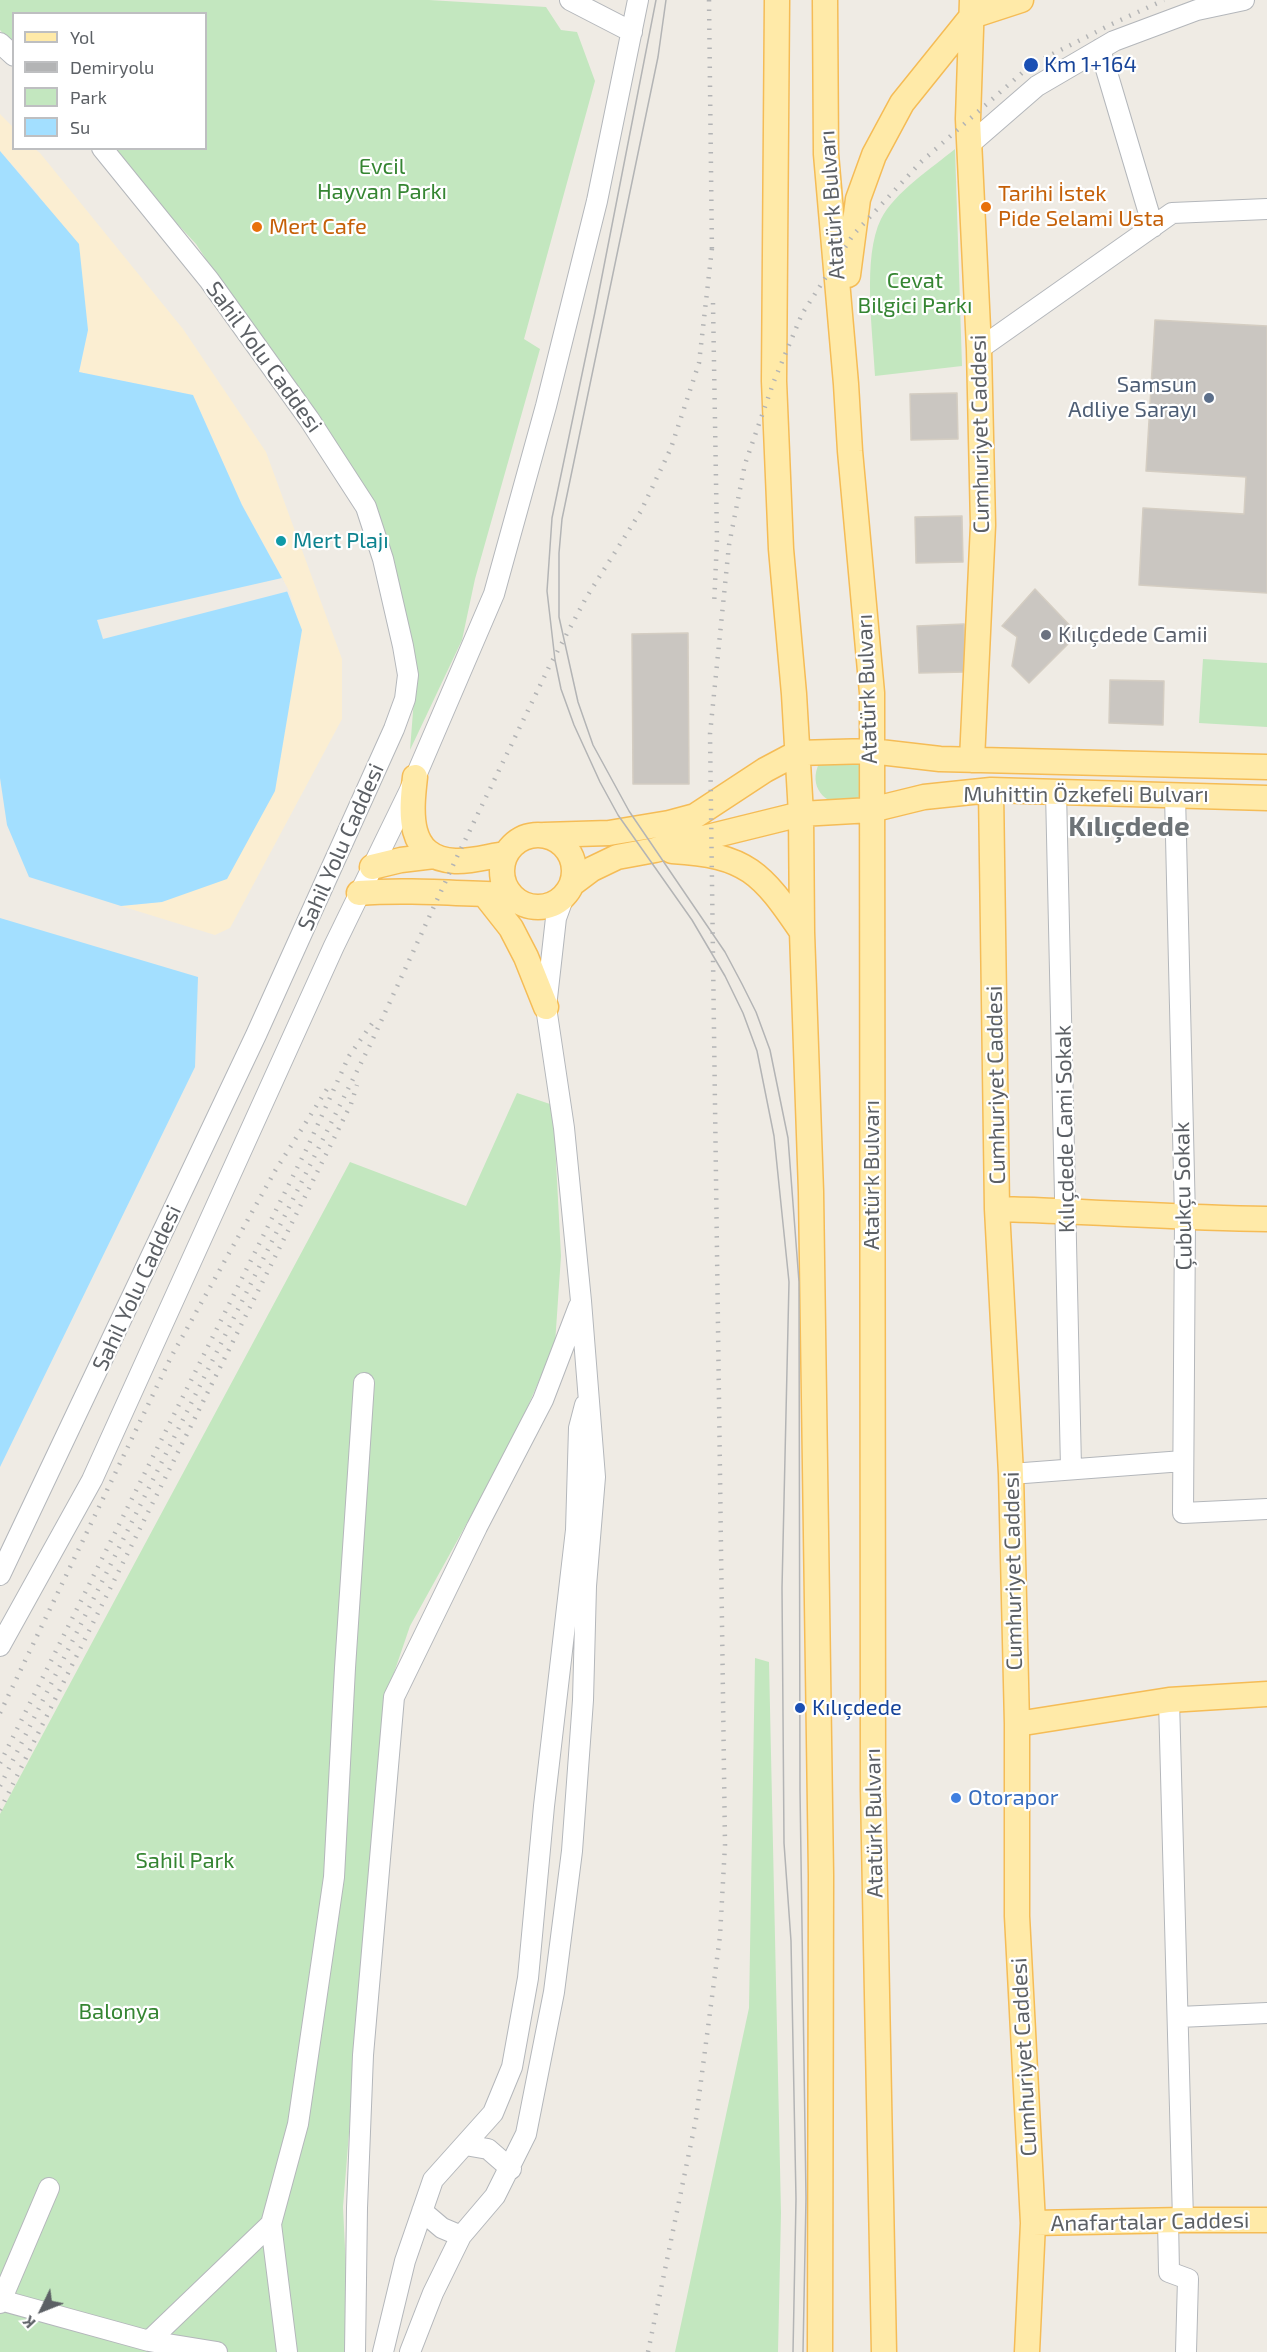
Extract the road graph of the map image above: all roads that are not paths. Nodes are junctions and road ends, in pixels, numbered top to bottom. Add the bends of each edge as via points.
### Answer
1 (570, 0) edge
2 (638, 0) edge
3 (777, 0) edge
4 (825, 0) edge
5 (1021, 0) edge
6 (1244, 0) edge
7 (972, 8) edge
8 (632, 32) junction
9 (0, 43) edge
10 (1100, 49) junction
11 (12, 54) edge
12 (969, 145) junction
13 (104, 150) edge
14 (1267, 209) edge
15 (1153, 227) junction
16 (841, 323) junction
17 (979, 349) junction
18 (870, 751) junction
19 (797, 753) junction
20 (972, 760) junction
21 (1267, 766) edge
22 (415, 777) junction
23 (991, 790) junction
24 (1056, 791) junction
25 (1175, 795) junction
26 (1267, 798) edge
27 (871, 810) junction
28 (801, 814) junction
29 (544, 835) junction
30 (655, 850) junction
31 (506, 854) junction
32 (434, 856) junction
33 (372, 867) junction
34 (568, 890) junction
35 (359, 893) junction
36 (485, 895) junction
37 (511, 895) junction
38 (802, 932) junction
39 (546, 1007) junction
40 (997, 1209) junction
41 (1067, 1210) junction
42 (1185, 1218) junction
43 (1267, 1219) edge
44 (581, 1301) junction
45 (364, 1383) dead end
46 (587, 1396) junction
47 (1183, 1461) junction
48 (1071, 1468) junction
49 (1011, 1474) junction
50 (1267, 1509) edge
51 (0, 1575) edge
52 (0, 1646) edge
53 (1267, 1694) edge
54 (1169, 1700) junction
55 (1017, 1724) junction
56 (1267, 2013) edge
57 (1179, 2017) junction
58 (465, 2145) junction
59 (511, 2169) junction
60 (49, 2188) dead end
61 (422, 2211) junction
62 (1176, 2220) junction
63 (1267, 2220) edge
64 (1033, 2223) junction
65 (271, 2224) junction
66 (461, 2236) junction
67 (0, 2302) edge
68 (393, 2310) junction
69 (421, 2323) junction
70 (149, 2342) junction
71 (217, 2352) edge
72 (287, 2352) edge
73 (355, 2352) edge
74 (383, 2352) edge
75 (410, 2352) edge
76 (820, 2352) edge
77 (884, 2352) edge
78 (1027, 2352) edge
79 (1186, 2352) edge

1 - 8 street
2 - 8 street
3 - 19 main road via 774,381 781,549
4 - 16 main road, Atatürk Bulvarı via 826,154
5 - 7 main road via 1000,9
6 - 10 street via 1197,10
7 - 12 main road, Cumhuriyet Caddesi
7 - 16 main road via 902,103 874,155 858,199
8 - 22 street via 597,201 509,546 494,594
9 - 11 street
10 - 12 street via 1037,86
10 - 15 street
12 - 17 main road, Cumhuriyet Caddesi
13 - 51 street, Sahil Yolu Caddesi via 209,280 309,419 366,507 383,559 408,675 405,699 394,729 256,1035
14 - 15 street via 1172,213
15 - 17 street
16 - 18 main road, Atatürk Bulvarı via 872,693
17 - 20 main road, Cumhuriyet Caddesi via 983,525
18 - 19 main road, Muhittin Özkefeli Bulvarı
18 - 20 main road, Muhittin Özkefeli Bulvarı
18 - 27 main road, Atatürk Bulvarı
19 - 28 main road
19 - 29 main road via 695,816 609,833
20 - 21 main road, Muhittin Özkefeli Bulvarı
22 - 32 main road via 411,812 414,830 421,845
22 - 33 street
23 - 24 main road, Muhittin Özkefeli Bulvarı
23 - 27 main road, Muhittin Özkefeli Bulvarı via 924,797
23 - 40 main road, Cumhuriyet Caddesi
24 - 25 main road, Muhittin Özkefeli Bulvarı
24 - 41 street, Kılıçdede Cami Sokak
25 - 26 main road, Muhittin Özkefeli Bulvarı
25 - 42 street, Çubukçu Sokak
27 - 28 main road, Muhittin Özkefeli Bulvarı
27 - 77 main road, Atatürk Bulvarı via 873,1790
28 - 30 main road, Muhittin Özkefeli Bulvarı
28 - 38 main road
29 - 31 main road via 523,838
29 - 34 main road via 554,838 570,853 574,863
30 - 34 main road via 617,856 592,869
30 - 38 main road via 696,852 736,862 760,877
31 - 32 main road via 455,861
31 - 37 main road via 502,877
32 - 33 main road
33 - 35 street
34 - 37 main road via 546,907 522,904
34 - 39 street via 556,918
35 - 36 main road
35 - 52 street via 92,1480
36 - 37 main road
36 - 39 main road via 511,928
38 - 76 main road via 811,1192 820,1780
39 - 44 street via 562,1116
40 - 41 main road
40 - 49 main road, Cumhuriyet Caddesi
41 - 42 main road
41 - 48 street, Kılıçdede Cami Sokak
42 - 43 main road
42 - 47 street, Çubukçu Sokak
44 - 46 street
44 - 73 street via 543,1400 394,1697 363,2055
45 - 65 street via 334,1877 298,2124
46 - 58 street via 579,1428 576,1530 528,1978 512,2067 493,2113
46 - 59 street via 595,1477 572,1851 547,2025 526,2134
47 - 48 street
47 - 50 street, Çubukçu Sokak via 1183,1513
48 - 49 street
49 - 55 main road, Cumhuriyet Caddesi
53 - 54 main road
54 - 55 main road
54 - 57 street
55 - 64 main road, Cumhuriyet Caddesi via 1017,1916
56 - 57 street
57 - 62 street
58 - 59 street via 488,2149
58 - 61 street via 433,2180
59 - 66 street via 495,2196
60 - 67 street
61 - 66 street via 442,2228
61 - 68 street
62 - 63 main road, Anafartalar Caddesi
62 - 64 main road, Anafartalar Caddesi
62 - 79 street via 1168,2272 1188,2279
64 - 78 main road, Cumhuriyet Caddesi
65 - 70 street
65 - 72 street
66 - 69 street
67 - 70 street
68 - 69 street via 400,2320
68 - 74 street
69 - 75 street
70 - 71 street

